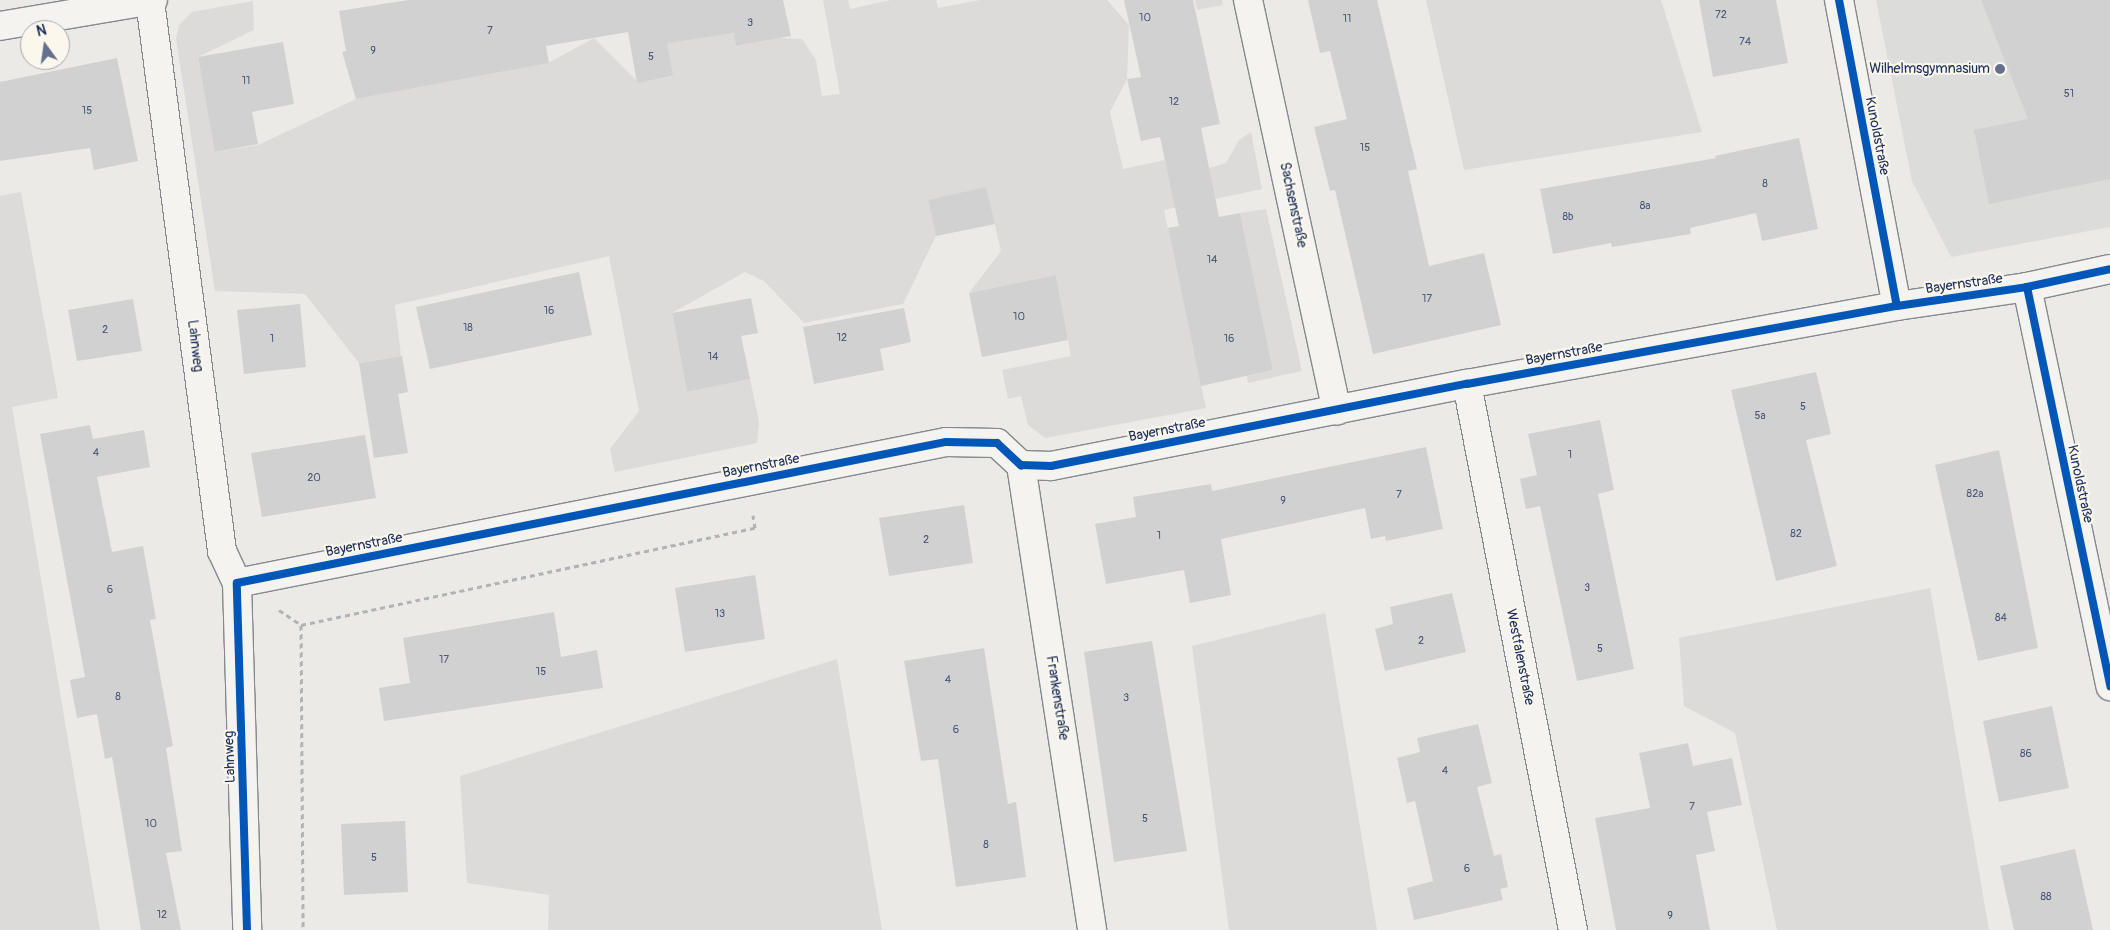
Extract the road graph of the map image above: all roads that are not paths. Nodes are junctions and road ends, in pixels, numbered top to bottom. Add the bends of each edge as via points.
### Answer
1 (151, 0) edge
2 (1248, 0) edge
3 (1839, 0) edge
4 (0, 26) edge
5 (2110, 269) edge
6 (2027, 287) junction
7 (1897, 306) junction
8 (1467, 384) junction
9 (1337, 410) junction
10 (1022, 466) junction
11 (237, 583) junction
12 (2110, 686) edge
13 (247, 930) edge
14 (1092, 930) edge
15 (1573, 930) edge

1 - 4 street
1 - 11 street, Lahnweg via 222,551
2 - 9 street, Sachsenstraße
3 - 7 street, Kunoldstraße
5 - 6 street, Bayernstraße
6 - 7 street, Bayernstraße
6 - 12 street, Kunoldstraße
7 - 8 street, Bayernstraße
8 - 9 street, Bayernstraße
8 - 15 street, Westfalenstraße
9 - 10 street, Bayernstraße via 1051,466
10 - 11 street, Bayernstraße via 997,443 946,442
10 - 14 street, Frankenstraße
11 - 13 street, Lahnweg

